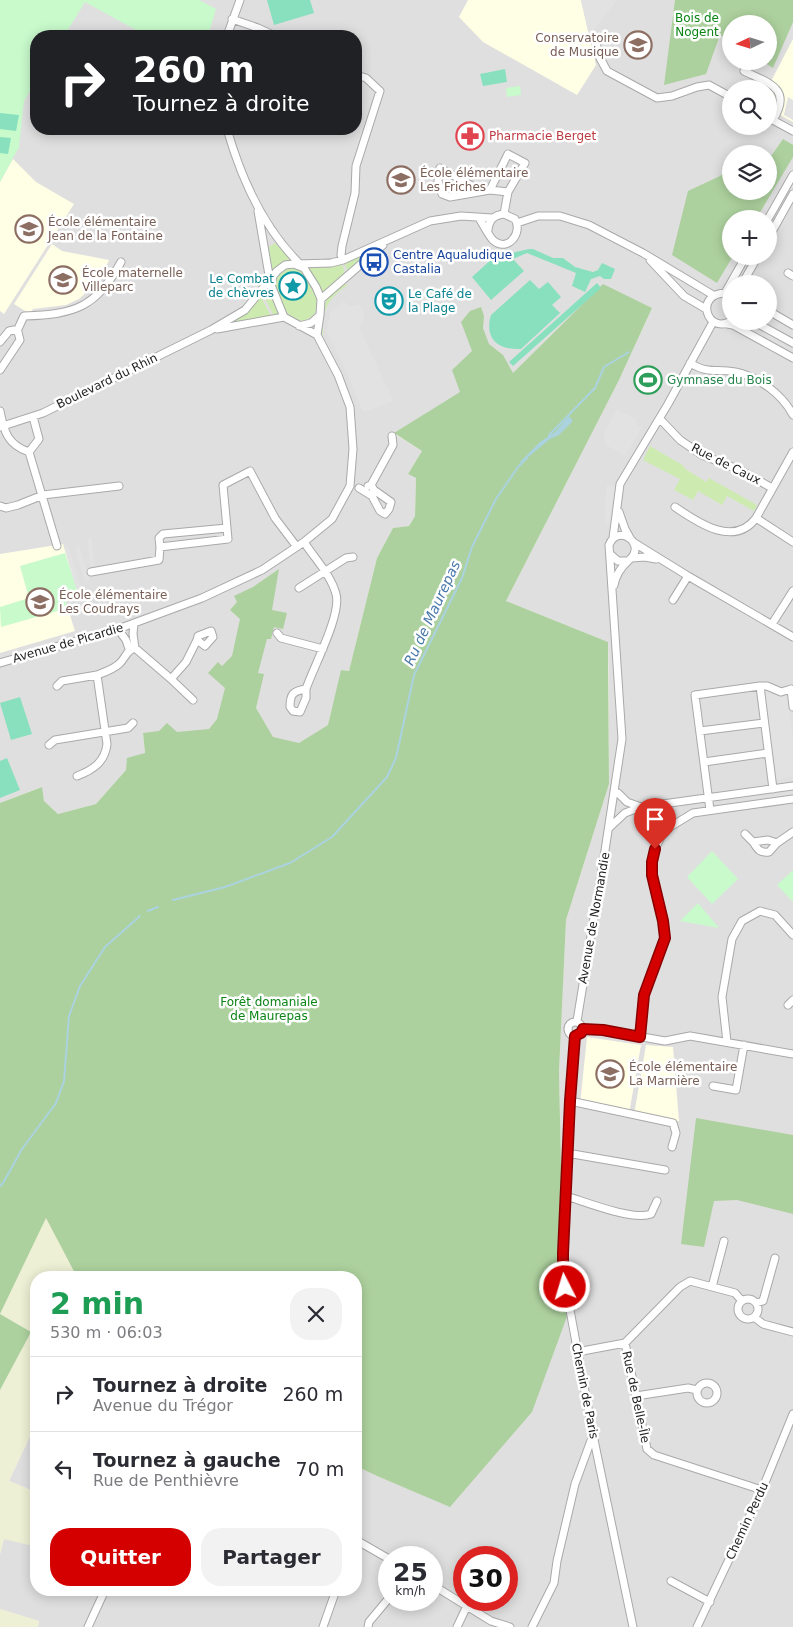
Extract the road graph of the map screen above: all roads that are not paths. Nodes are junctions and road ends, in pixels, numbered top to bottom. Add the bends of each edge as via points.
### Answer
1 (240, 0) edge
2 (232, 19) junction
3 (229, 30) edge
4 (260, 30) edge
5 (595, 40) dead end
6 (744, 71) dead end
7 (362, 77) edge
8 (761, 80) edge
9 (777, 90) edge
10 (722, 93) edge
11 (777, 111) edge
12 (777, 122) edge
13 (793, 131) edge
14 (229, 135) edge
15 (793, 175) edge
16 (490, 190) junction
17 (481, 191) junction
18 (508, 192) junction
19 (793, 194) edge
20 (257, 205) junction
21 (773, 210) edge
22 (504, 214) junction
23 (479, 218) junction
24 (492, 218) junction
25 (517, 223) junction
26 (777, 223) edge
27 (488, 230) junction
28 (388, 240) junction
29 (642, 253) junction
30 (343, 260) junction
31 (121, 262) dead end
32 (299, 266) junction
33 (271, 280) junction
34 (722, 294) edge
35 (713, 295) junction
36 (321, 299) junction
37 (706, 309) junction
38 (320, 315) junction
39 (777, 316) edge
40 (284, 317) junction
41 (713, 322) junction
42 (722, 323) edge
43 (793, 325) edge
44 (299, 326) junction
45 (211, 330) junction
46 (742, 330) edge
47 (769, 330) edge
48 (16, 331) junction
49 (317, 335) junction
50 (0, 342) edge
51 (793, 343) edge
52 (793, 358) edge
53 (690, 363) junction
54 (0, 370) edge
55 (0, 411) edge
56 (793, 415) edge
57 (33, 417) junction
58 (660, 419) junction
59 (2, 427) edge
60 (392, 436) dead end
61 (30, 452) junction
62 (793, 452) edge
63 (371, 485) junction
64 (119, 486) dead end
65 (350, 486) junction
66 (359, 488) junction
67 (772, 488) junction
68 (44, 495) junction
69 (618, 502) junction
70 (0, 506) edge
71 (676, 508) dead end
72 (756, 518) junction
73 (227, 528) junction
74 (613, 538) junction
75 (632, 540) junction
76 (304, 542) junction
77 (793, 542) edge
78 (58, 546) dead end
79 (160, 547) junction
80 (297, 547) junction
81 (610, 556) junction
82 (353, 558) dead end
83 (630, 559) junction
84 (659, 559) junction
85 (91, 572) dead end
86 (324, 572) junction
87 (688, 576) junction
88 (300, 588) dead end
89 (792, 594) edge
90 (673, 600) dead end
91 (614, 606) junction
92 (134, 624) junction
93 (772, 624) junction
94 (118, 629) junction
95 (277, 633) dead end
96 (793, 637) edge
97 (197, 640) dead end
98 (132, 648) junction
99 (323, 650) junction
100 (0, 664) edge
101 (97, 675) junction
102 (171, 679) junction
103 (57, 686) dead end
104 (760, 686) junction
105 (792, 687) edge
106 (306, 689) dead end
107 (193, 700) dead end
108 (793, 707) edge
109 (133, 722) dead end
110 (764, 723) junction
111 (700, 731) junction
112 (105, 732) junction
113 (49, 745) dead end
114 (768, 753) junction
115 (704, 762) junction
116 (77, 776) dead end
117 (793, 786) edge
118 (773, 789) junction
119 (615, 792) junction
120 (709, 798) junction
121 (793, 799) edge
122 (641, 807) junction
123 (710, 810) junction
124 (614, 818) junction
125 (793, 832) edge
126 (745, 834) dead end
127 (753, 842) junction
128 (777, 843) junction
129 (793, 935) edge
130 (576, 1021) junction
131 (583, 1029) junction
132 (575, 1036) junction
133 (640, 1037) junction
134 (727, 1042) junction
135 (744, 1045) junction
136 (793, 1054) edge
137 (713, 1086) dead end
138 (570, 1101) junction
139 (672, 1147) dead end
140 (568, 1153) junction
141 (665, 1170) dead end
142 (566, 1196) junction
143 (657, 1201) dead end
144 (724, 1241) dead end
145 (775, 1258) dead end
146 (712, 1287) junction
147 (742, 1301) junction
148 (756, 1303) junction
149 (754, 1317) junction
150 (793, 1332) edge
151 (625, 1343) junction
152 (577, 1352) junction
153 (697, 1390) dead end
154 (636, 1396) junction
155 (793, 1414) edge
156 (593, 1435) junction
157 (762, 1490) junction
158 (362, 1544) edge
159 (378, 1553) edge
160 (671, 1581) dead end
161 (102, 1596) edge
162 (334, 1596) edge
163 (710, 1602) junction
164 (378, 1611) edge
165 (465, 1611) edge
166 (475, 1611) edge
167 (88, 1627) edge
168 (323, 1627) edge
169 (368, 1627) edge
170 (457, 1627) edge
171 (510, 1627) edge
172 (532, 1627) edge
173 (633, 1627) edge
174 (697, 1627) edge

1 - 2 street
2 - 3 street
2 - 4 street
5 - 10 street via 607,71 658,98 708,85
6 - 8 street
7 - 30 street via 380,91 356,166 355,193 342,246
9 - 11 street via 781,105
12 - 13 street
14 - 20 street
15 - 21 street
16 - 17 street
16 - 18 street
16 - 18 street via 508,154 525,163
17 - 17 street via 461,179 440,168 438,180 442,194 450,197
18 - 22 street
19 - 26 street
20 - 32 street via 277,240
20 - 33 street
22 - 24 street
22 - 25 street via 512,216
23 - 24 street
23 - 27 street
23 - 28 street via 461,216 430,221
24 - 27 street
25 - 27 street via 518,233 506,244 492,239
25 - 29 street via 538,216 560,216 588,225
28 - 30 street
28 - 36 street
29 - 35 street
29 - 37 street via 684,296
30 - 32 street
31 - 48 street via 109,284 88,303 64,312 24,316
32 - 33 street via 285,266
32 - 36 street
33 - 40 street
33 - 45 street, Boulevard du Rhin via 245,310
34 - 35 street
35 - 37 street
36 - 38 street
37 - 41 street
38 - 44 street via 311,323
38 - 49 street
39 - 43 street
40 - 44 street
40 - 45 street, Boulevard du Rhin
41 - 42 street
41 - 53 street
44 - 49 street
45 - 57 street, Boulevard du Rhin
46 - 52 street
47 - 51 street
48 - 50 street via 9,330
48 - 54 street via 20,340
49 - 65 street, Avenue de Picardie via 350,406 353,449
53 - 56 street via 702,370 735,372 755,379 774,390
53 - 58 street
55 - 59 street
57 - 59 street, Boulevard du Rhin
57 - 61 street via 39,439
58 - 67 street, Rue de Caux via 680,440 702,455 740,470
58 - 69 street via 620,484
59 - 61 street via 19,449
60 - 63 street via 393,445
61 - 68 street
62 - 67 street
63 - 66 street
63 - 66 street via 392,502 385,514 372,496
64 - 68 street
65 - 66 street
65 - 76 street, Avenue de Picardie via 332,519
67 - 72 street
68 - 70 street via 18,505
68 - 78 street
69 - 74 street
69 - 75 street via 620,515
71 - 72 street via 703,526 731,532 752,524
72 - 77 street
73 - 79 street via 164,534 159,538
73 - 79 street via 228,539
73 - 80 street via 223,485 250,471 275,518
74 - 75 street via 625,535
74 - 81 street via 609,546
75 - 83 street via 635,550
75 - 84 street
76 - 80 street, Avenue de Picardie
76 - 86 street
79 - 85 street via 159,560
80 - 92 street, Avenue de Picardie via 251,576
81 - 83 street via 618,561
81 - 91 street
82 - 86 street via 346,558
83 - 84 street
83 - 91 street via 616,577
84 - 87 street
86 - 88 street
86 - 99 street via 333,585 337,607
87 - 90 street
87 - 93 street
89 - 93 street
91 - 119 street via 622,739
92 - 94 street, Avenue de Picardie
92 - 98 street
93 - 96 street
94 - 98 street
94 - 100 street, Avenue de Picardie
95 - 99 street via 280,638
97 - 102 street via 186,662
98 - 101 street via 120,663
98 - 102 street
99 - 106 street
101 - 103 street via 62,681
101 - 112 street
102 - 107 street
104 - 105 street via 781,692
104 - 110 street
104 - 111 street via 695,695
105 - 108 street
109 - 112 street via 128,728
110 - 111 street
110 - 114 street
111 - 115 street
112 - 113 street via 56,740
112 - 116 street via 106,754 90,771
114 - 115 street
114 - 118 street
115 - 120 street
117 - 118 street
118 - 120 street
119 - 122 street via 627,802
119 - 124 street
120 - 122 street
120 - 123 street
121 - 123 street
122 - 124 street
123 - 133 street via 693,813 670,827 655,849 652,875 665,938 644,995
124 - 130 street, Avenue de Normandie via 609,828
125 - 128 street
126 - 127 street
127 - 128 street via 768,840
127 - 128 street via 763,853 769,852
129 - 134 street via 775,914 760,911 742,921 732,940 722,997
130 - 131 street
130 - 132 street via 568,1027 569,1033
131 - 132 street
131 - 133 street
132 - 138 street, Chemin de Paris
133 - 134 street via 665,1041 690,1036
134 - 135 street
135 - 136 street
135 - 137 street via 736,1090
138 - 139 street via 673,1123 676,1133
138 - 140 street, Chemin de Paris
140 - 141 street
140 - 142 street, Chemin de Paris
142 - 143 street via 598,1207 643,1216 652,1214
142 - 152 street, Chemin de Paris via 563,1272
144 - 146 street
145 - 148 street via 763,1301
146 - 147 street via 735,1293
146 - 151 street via 690,1281 685,1283
147 - 148 street
147 - 149 street via 740,1315
148 - 149 street
149 - 150 street via 763,1324
151 - 152 street
151 - 154 street, Rue de Belle-Île
152 - 156 street, Chemin de Paris
153 - 154 street via 688,1388
154 - 157 street, Rue de Belle-Île via 647,1449 654,1455
155 - 157 street, Chemin Perdu
156 - 172 street via 574,1484 554,1583
156 - 173 street, Chemin de Paris
157 - 163 street, Chemin Perdu
158 - 159 street
160 - 163 street
161 - 167 street
162 - 168 street
163 - 174 street, Chemin Perdu
164 - 169 street
165 - 170 street
166 - 171 street

